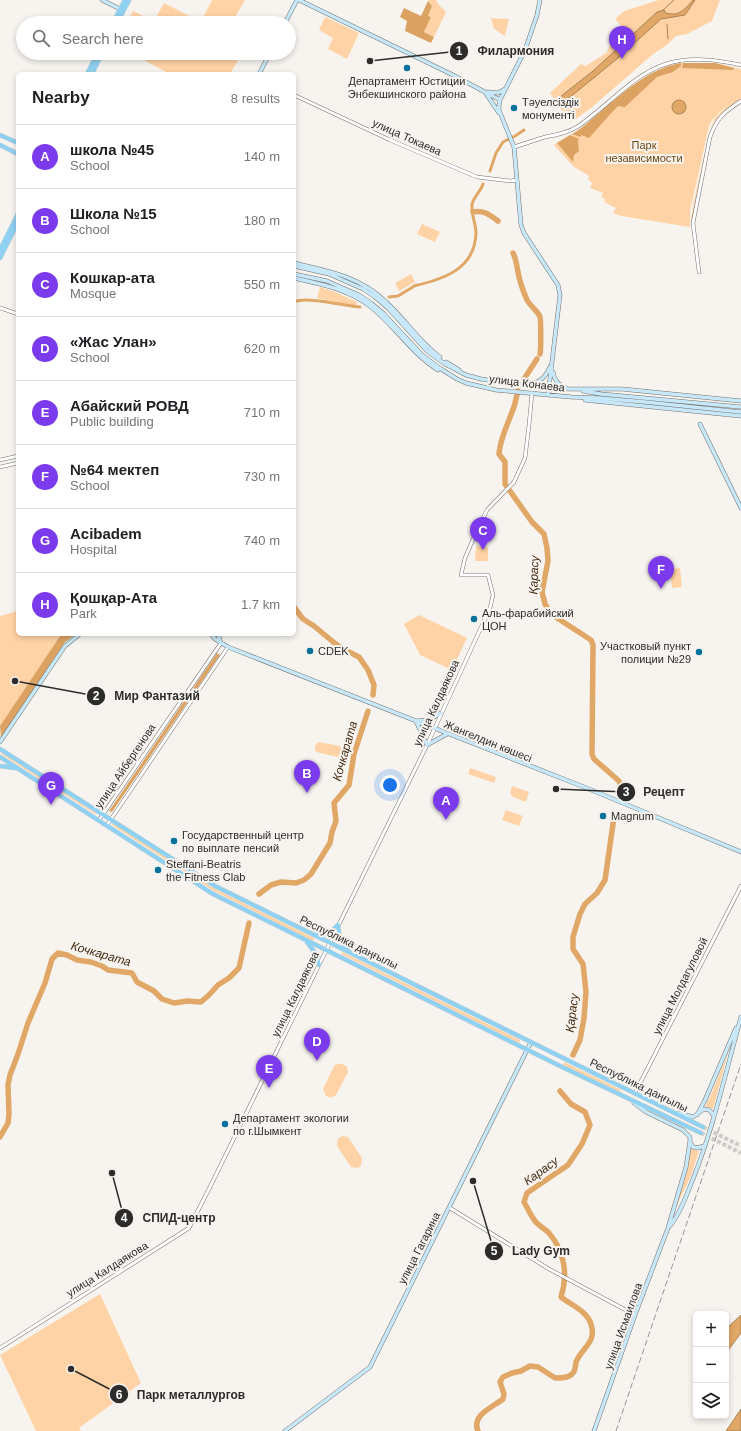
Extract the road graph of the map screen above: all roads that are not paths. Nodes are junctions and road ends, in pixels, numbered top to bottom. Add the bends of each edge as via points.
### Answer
1 (102, 0) edge
2 (125, 0) edge
3 (129, 0) edge
4 (298, 0) edge
5 (540, 0) edge
6 (122, 10) junction
7 (118, 16) edge
8 (120, 16) edge
9 (289, 16) edge
10 (94, 60) edge
11 (99, 60) edge
12 (266, 60) edge
13 (741, 65) edge
14 (88, 72) edge
15 (93, 72) edge
16 (259, 72) edge
17 (506, 89) junction
18 (484, 91) junction
19 (296, 96) edge
20 (500, 100) junction
21 (741, 101) edge
22 (501, 115) junction
23 (0, 135) edge
24 (16, 142) edge
25 (0, 145) edge
26 (513, 146) junction
27 (16, 153) edge
28 (517, 180) junction
29 (16, 218) edge
30 (16, 226) edge
31 (0, 250) edge
32 (0, 258) edge
33 (296, 262) edge
34 (296, 266) edge
35 (316, 267) junction
36 (322, 272) junction
37 (699, 272) dead end
38 (296, 274) edge
39 (296, 278) edge
40 (348, 281) junction
41 (345, 288) junction
42 (388, 302) junction
43 (0, 308) edge
44 (388, 308) junction
45 (16, 313) edge
46 (442, 362) junction
47 (552, 365) junction
48 (437, 367) junction
49 (462, 373) junction
50 (450, 374) junction
51 (526, 385) junction
52 (549, 387) junction
53 (573, 389) junction
54 (532, 393) junction
55 (548, 395) junction
56 (571, 397) junction
57 (741, 401) edge
58 (741, 407) edge
59 (741, 412) edge
60 (741, 416) edge
61 (700, 424) dead end
62 (16, 456) edge
63 (0, 460) edge
64 (16, 463) edge
65 (0, 467) edge
66 (741, 508) edge
67 (78, 636) edge
68 (213, 636) edge
69 (219, 636) edge
70 (221, 642) junction
71 (228, 647) junction
72 (441, 713) junction
73 (416, 721) junction
74 (434, 729) junction
75 (447, 734) junction
76 (0, 742) edge
77 (427, 745) junction
78 (0, 749) edge
79 (0, 757) edge
80 (0, 766) edge
81 (18, 768) junction
82 (103, 814) junction
83 (111, 819) junction
84 (99, 820) junction
85 (107, 825) junction
86 (741, 852) edge
87 (741, 886) edge
88 (338, 925) junction
89 (309, 932) junction
90 (305, 940) junction
91 (330, 943) junction
92 (326, 950) junction
93 (354, 954) junction
94 (319, 965) junction
95 (741, 1017) edge
96 (531, 1042) junction
97 (527, 1050) junction
98 (637, 1094) junction
99 (634, 1102) junction
100 (697, 1115) junction
101 (713, 1118) junction
102 (703, 1127) tunnel mouth
103 (701, 1133) tunnel mouth
104 (690, 1141) junction
105 (704, 1146) junction
106 (450, 1208) junction
107 (668, 1228) junction
108 (635, 1315) junction
109 (0, 1348) edge
110 (285, 1431) edge
111 (594, 1431) edge

1 - 6 main road
2 - 6 main road
3 - 6 main road
4 - 9 main road
4 - 18 main road
5 - 17 main road via 525,50
6 - 7 main road
6 - 8 main road
10 - 14 main road
11 - 15 main road
12 - 16 main road
13 - 26 street via 696,60 666,64 648,72 576,128
17 - 18 main road via 498,93
17 - 20 main road
18 - 20 main road
18 - 22 main road
19 - 28 street, улица Токаева via 477,178
20 - 22 main road
21 - 37 street via 721,116 710,137 693,222
22 - 26 main road
23 - 24 main road
25 - 27 main road
26 - 28 main road
28 - 47 main road via 524,233 558,285 560,295
29 - 31 main road
30 - 32 main road
33 - 35 main road
34 - 36 main road
35 - 36 main road
35 - 42 main road via 365,285
36 - 40 main road, улица Конаева
38 - 41 main road, улица Конаева
39 - 50 main road via 326,285 358,298 376,312 422,359 442,373
40 - 41 main road
40 - 44 main road, улица Конаева
41 - 48 main road, улица Конаева via 371,302
42 - 44 main road
42 - 49 main road via 424,344
43 - 45 street
44 - 46 main road, улица Конаева via 423,347
46 - 48 main road
46 - 49 main road, улица Конаева
47 - 51 main road via 541,381
47 - 52 main road
47 - 53 main road via 555,380 562,386
48 - 50 main road, улица Конаева
49 - 51 main road, улица Конаева via 481,379
50 - 54 main road, улица Конаева via 466,383 482,387
51 - 52 main road, улица Конаева
52 - 53 main road, улица Конаева
52 - 55 main road
53 - 57 main road, улица Конаева via 622,389
53 - 58 main road, улица Конаева
54 - 55 main road, улица Конаева
54 - 72 street, улица Калдаякова via 525,458 514,482 487,510 463,563 462,575 488,575 493,595 490,608
55 - 56 main road, улица Конаева
56 - 59 main road, улица Конаева
56 - 60 main road
61 - 66 main road
62 - 63 street
64 - 65 street
67 - 76 main road via 65,646
68 - 70 main road, Жангелдин көшесі
69 - 70 main road
70 - 71 main road, Жангелдин көшесі
70 - 82 street, улица Айбергенова
71 - 73 main road, Жангелдин көшесі
71 - 83 street, улица Айбергенова
72 - 73 main road via 429,720
72 - 74 street, улица Калдаякова
73 - 74 main road, Жангелдин көшесі
73 - 77 main road
74 - 75 main road, Жангелдин көшесі
74 - 77 street, улица Калдаякова
75 - 77 main road
75 - 86 main road, Жангелдин көшесі
77 - 88 street, улица Калдаякова
78 - 82 main road, Республика даңғылы
79 - 81 main road, Республика даңғылы
80 - 81 main road
81 - 84 main road, Республика даңғылы
82 - 83 main road, Республика даңғылы
82 - 84 street, улица Айбергенова
83 - 85 street, улица Айбергенова
83 - 89 main road, Республика даңғылы via 215,886
84 - 85 main road, Республика даңғылы
85 - 90 main road, Республика даңғылы via 213,894
87 - 98 street, улица Молдагуловой
88 - 89 main road via 332,932 324,935
88 - 91 street, улица Калдаякова
88 - 93 main road via 343,945
89 - 91 main road, Республика даңғылы
90 - 92 main road, Республика даңғылы
90 - 94 main road via 316,954
91 - 92 street, улица Калдаякова
91 - 93 main road, Республика даңғылы
92 - 94 street, улица Калдаякова
92 - 97 main road, Республика даңғылы
93 - 96 main road, Республика даңғылы
94 - 109 street, улица Калдаякова via 189,1228
95 - 100 main road
95 - 101 main road, улица Исмаилова
96 - 97 main road, улица Гагарина
96 - 98 main road, Республика даңғылы
97 - 99 main road, Республика даңғылы
97 - 106 main road, улица Гагарина
98 - 100 main road via 685,1116
98 - 102 main road, Республика даңғылы
99 - 103 main road, Республика даңғылы
99 - 104 main road via 646,1112 683,1130 690,1137
100 - 101 main road via 704,1109 712,1113
101 - 105 main road, улица Исмаилова
104 - 105 main road via 693,1147
104 - 107 main road, улица Исмаилова via 686,1167
105 - 107 main road, улица Исмаилова via 698,1169 684,1202
106 - 108 street via 569,1280
106 - 110 main road, улица Гагарина via 370,1367
107 - 108 main road, улица Исмаилова
108 - 111 main road, улица Исмаилова

